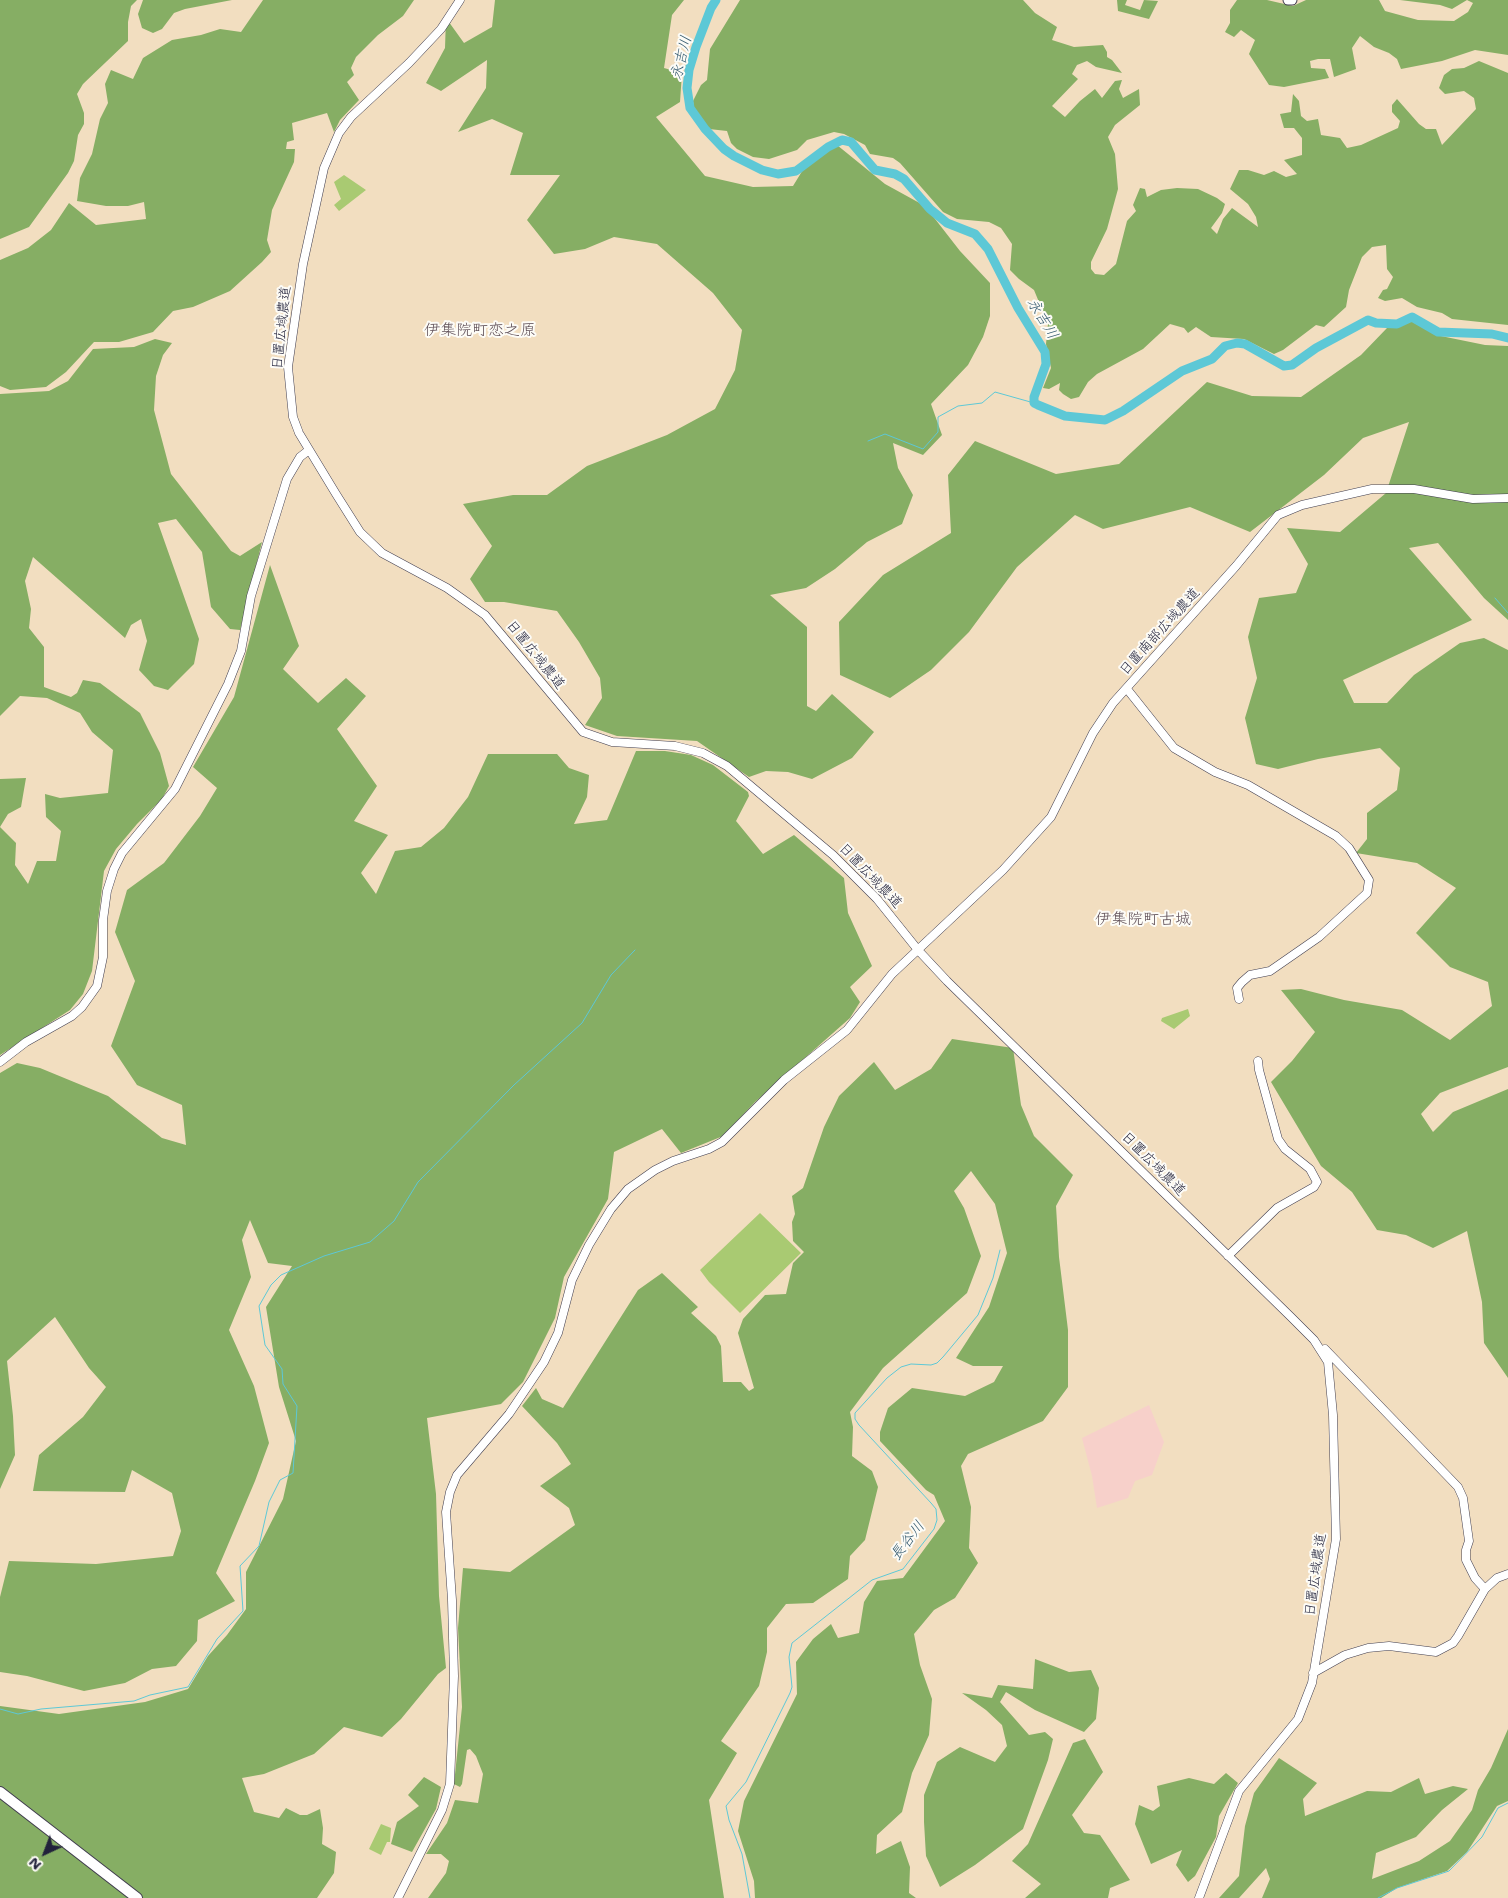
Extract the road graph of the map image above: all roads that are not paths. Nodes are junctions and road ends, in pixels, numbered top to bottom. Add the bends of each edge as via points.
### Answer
1 (460, 0) edge
2 (1288, 0) edge
3 (1292, 0) edge
4 (309, 450) junction
5 (1508, 498) edge
6 (1126, 689) junction
7 (918, 950) junction
8 (1239, 999) dead end
9 (1258, 1061) dead end
10 (0, 1062) edge
11 (1228, 1256) junction
12 (1332, 1361) junction
13 (1508, 1574) edge
14 (1485, 1589) junction
15 (1313, 1673) junction
16 (0, 1792) edge
17 (136, 1898) edge
18 (398, 1898) edge
19 (1199, 1898) edge

1 - 4 street, 日置広域農道 via 440,29 409,63 351,117 324,168 303,264 288,367 294,417
2 - 3 main road
4 - 7 street, 日置広域農道 via 360,532 400,565 447,588 485,614 583,732 612,742 691,749 727,766 842,862
4 - 10 street via 300,457 287,479 251,596 242,651 228,684 175,789 122,853 114,869 107,891 103,957 97,986 72,1016 26,1042
5 - 6 street, 日置南部広域農道 via 1473,499 1414,489 1372,489 1285,510 1263,530 1236,566
6 - 7 street, 日置南部広域農道 via 1093,733 1051,817 1003,870
6 - 8 street via 1174,748 1215,772 1248,785 1336,836 1369,880 1366,893 1314,941 1270,971 1250,975 1242,982 1237,988
7 - 11 street, 日置広域農道
7 - 18 street, 日置南部広域農道 via 885,982 847,1030 784,1080 722,1142 663,1165 621,1197 602,1222 579,1265 558,1333 544,1362 510,1414 457,1475 446,1512 454,1676 450,1784 442,1810
9 - 11 street via 1278,1140 1310,1169 1317,1182 1314,1187 1277,1208
11 - 12 street, 日置広域農道
12 - 14 street, 日置広域農道 via 1458,1487 1463,1498 1469,1541 1466,1560
12 - 15 street, 日置広域農道 via 1336,1539
13 - 14 street via 1497,1578
14 - 15 street via 1453,1643 1436,1652 1389,1646 1368,1648 1337,1659
15 - 19 street, 日置広域農道 via 1309,1694 1298,1719 1239,1791
16 - 17 highway

